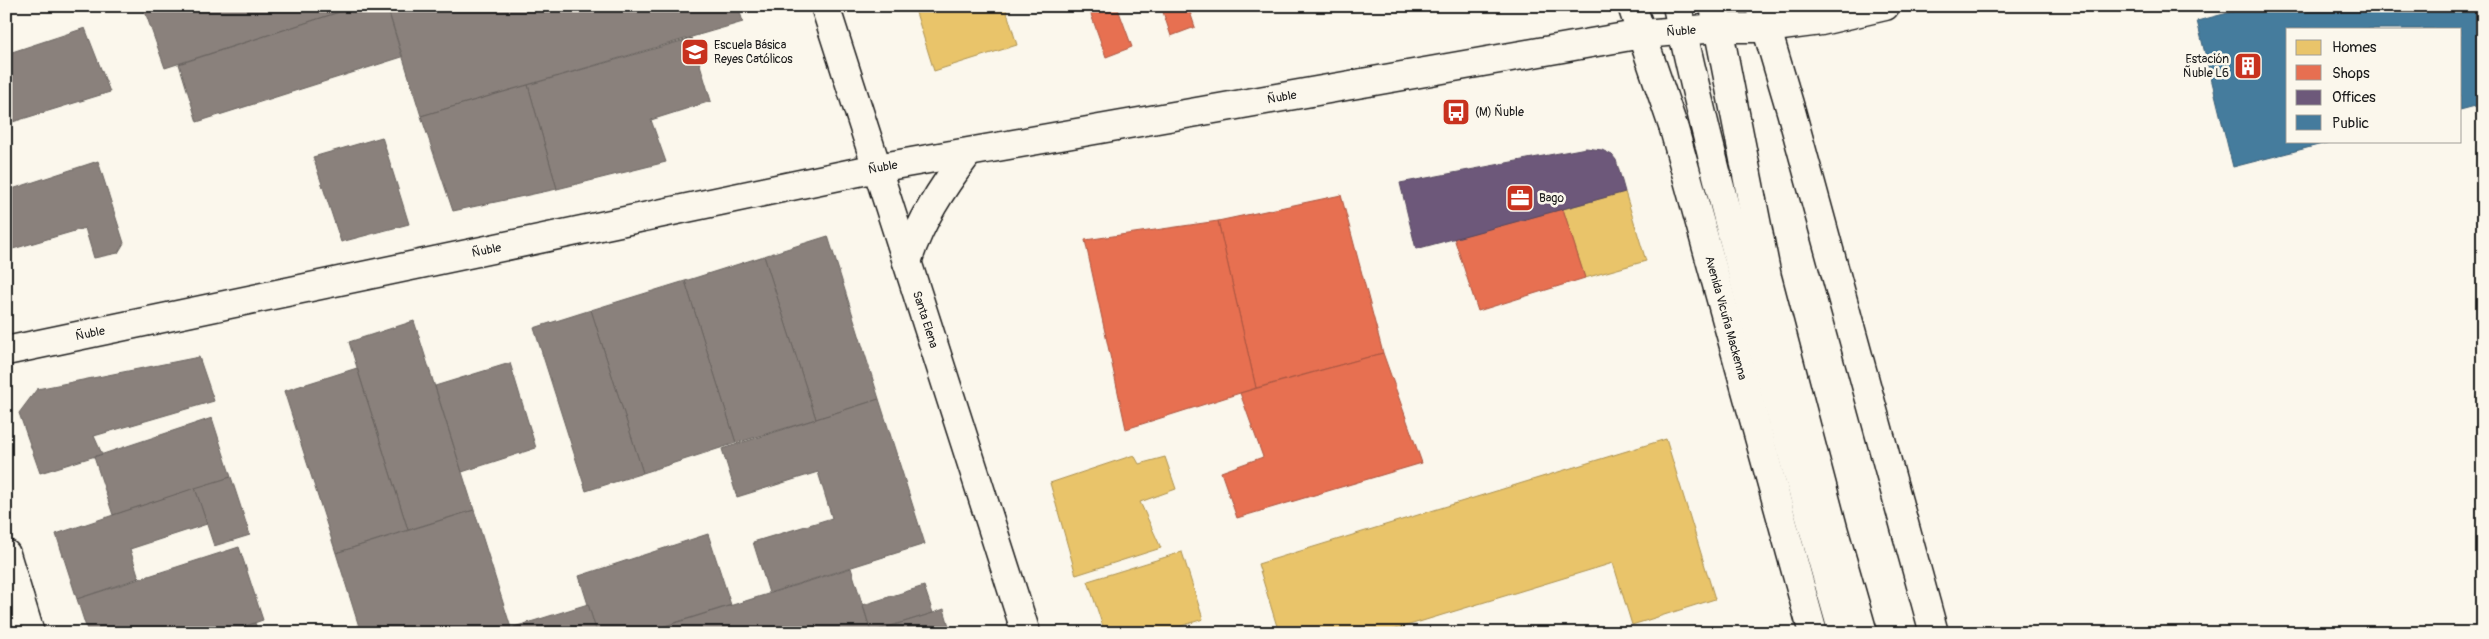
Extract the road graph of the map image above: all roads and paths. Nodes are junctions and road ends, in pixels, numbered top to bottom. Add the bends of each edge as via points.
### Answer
1 (825, 6) edge
2 (1632, 6) edge
3 (1885, 6) edge
4 (1716, 17) edge
5 (1763, 17) edge
6 (1680, 18) edge
7 (1642, 34) junction
8 (968, 153) junction
9 (877, 168) junction
10 (907, 262) junction
11 (6, 351) edge
12 (6, 554) edge
13 (30, 633) edge
14 (1026, 633) edge
15 (1813, 633) edge
16 (1843, 633) edge
17 (1864, 633) edge
18 (1934, 633) edge

1 - 9 main road, Santa Elena
2 - 7 main road, Avenida Vicuña Mackenna
3 - 5 main road, Ñuble via 1821,21
4 - 5 main road, Ñuble
4 - 6 main road, Ñuble
4 - 17 main road via 1767,278
5 - 18 main road
6 - 7 main road, Ñuble
6 - 16 main road via 1715,165
7 - 8 main road, Ñuble
7 - 15 main road, Avenida Vicuña Mackenna via 1674,129
8 - 9 main road, Ñuble
8 - 10 main road via 930,208 916,234
9 - 10 main road, Santa Elena
9 - 11 main road, Ñuble
10 - 14 main road, Santa Elena
12 - 13 main road

